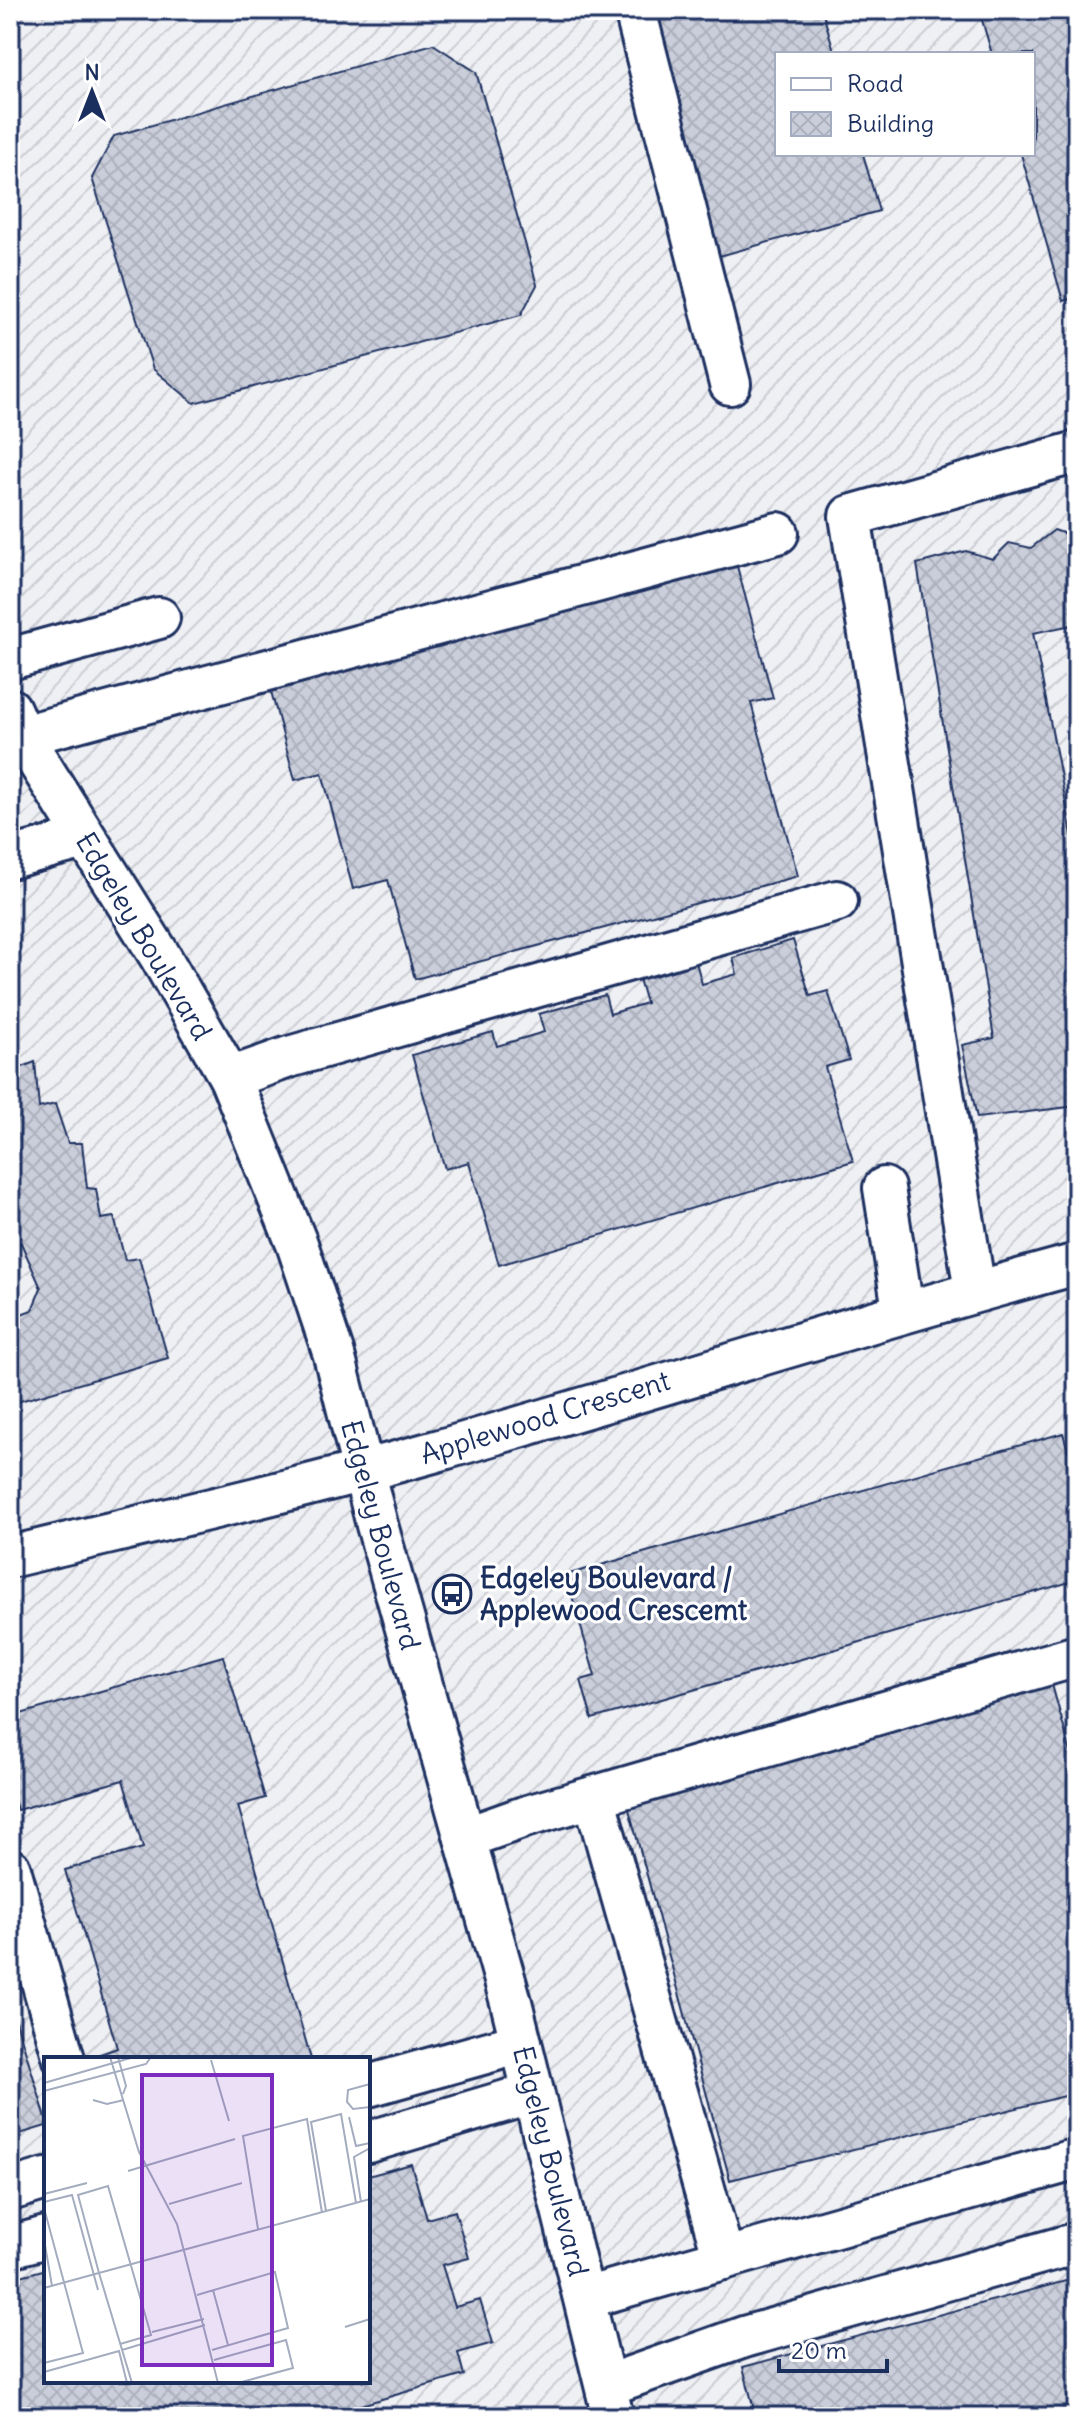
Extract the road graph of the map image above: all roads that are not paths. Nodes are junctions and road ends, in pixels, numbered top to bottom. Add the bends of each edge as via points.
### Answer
1 (635, 10) edge
2 (730, 384) dead end
3 (1077, 452) edge
4 (778, 533) dead end
5 (159, 618) dead end
6 (10, 659) edge
7 (14, 729) edge
8 (85, 838) junction
9 (10, 858) edge
10 (837, 901) dead end
11 (230, 1078) junction
12 (884, 1188) dead end
13 (1077, 1264) edge
14 (975, 1291) junction
15 (903, 1310) junction
16 (363, 1471) junction
17 (10, 1557) edge
18 (1077, 1656) edge
19 (594, 1797) junction
20 (465, 1838) junction
21 (10, 1869) edge
22 (10, 1934) edge
23 (521, 2043) junction
24 (46, 2057) edge
25 (63, 2057) edge
26 (370, 2085) edge
27 (533, 2093) junction
28 (370, 2141) edge
29 (1077, 2159) edge
30 (44, 2180) edge
31 (10, 2190) edge
32 (44, 2238) edge
33 (1077, 2243) edge
34 (10, 2247) edge
35 (724, 2259) junction
36 (585, 2298) junction
37 (603, 2407) edge

1 - 2 street
3 - 14 street via 850,516
4 - 7 street
5 - 6 street
7 - 8 street, Edgeley Boulevard
8 - 9 street
8 - 11 street, Edgeley Boulevard
10 - 11 street
11 - 16 street, Edgeley Boulevard via 297,1244 334,1355
12 - 15 street
13 - 14 street, Applewood Crescent
14 - 15 street, Applewood Crescent
15 - 16 street, Applewood Crescent
16 - 17 street, Applewood Crescent
16 - 20 street, Edgeley Boulevard
18 - 19 street
19 - 20 street
19 - 35 street
20 - 23 street, Edgeley Boulevard
21 - 25 street
22 - 24 street
23 - 26 street
23 - 27 street, Edgeley Boulevard
27 - 28 street
27 - 36 street, Edgeley Boulevard
29 - 35 street
30 - 31 street
32 - 34 street
33 - 37 street via 759,2333
35 - 36 street
36 - 37 street, Edgeley Boulevard

